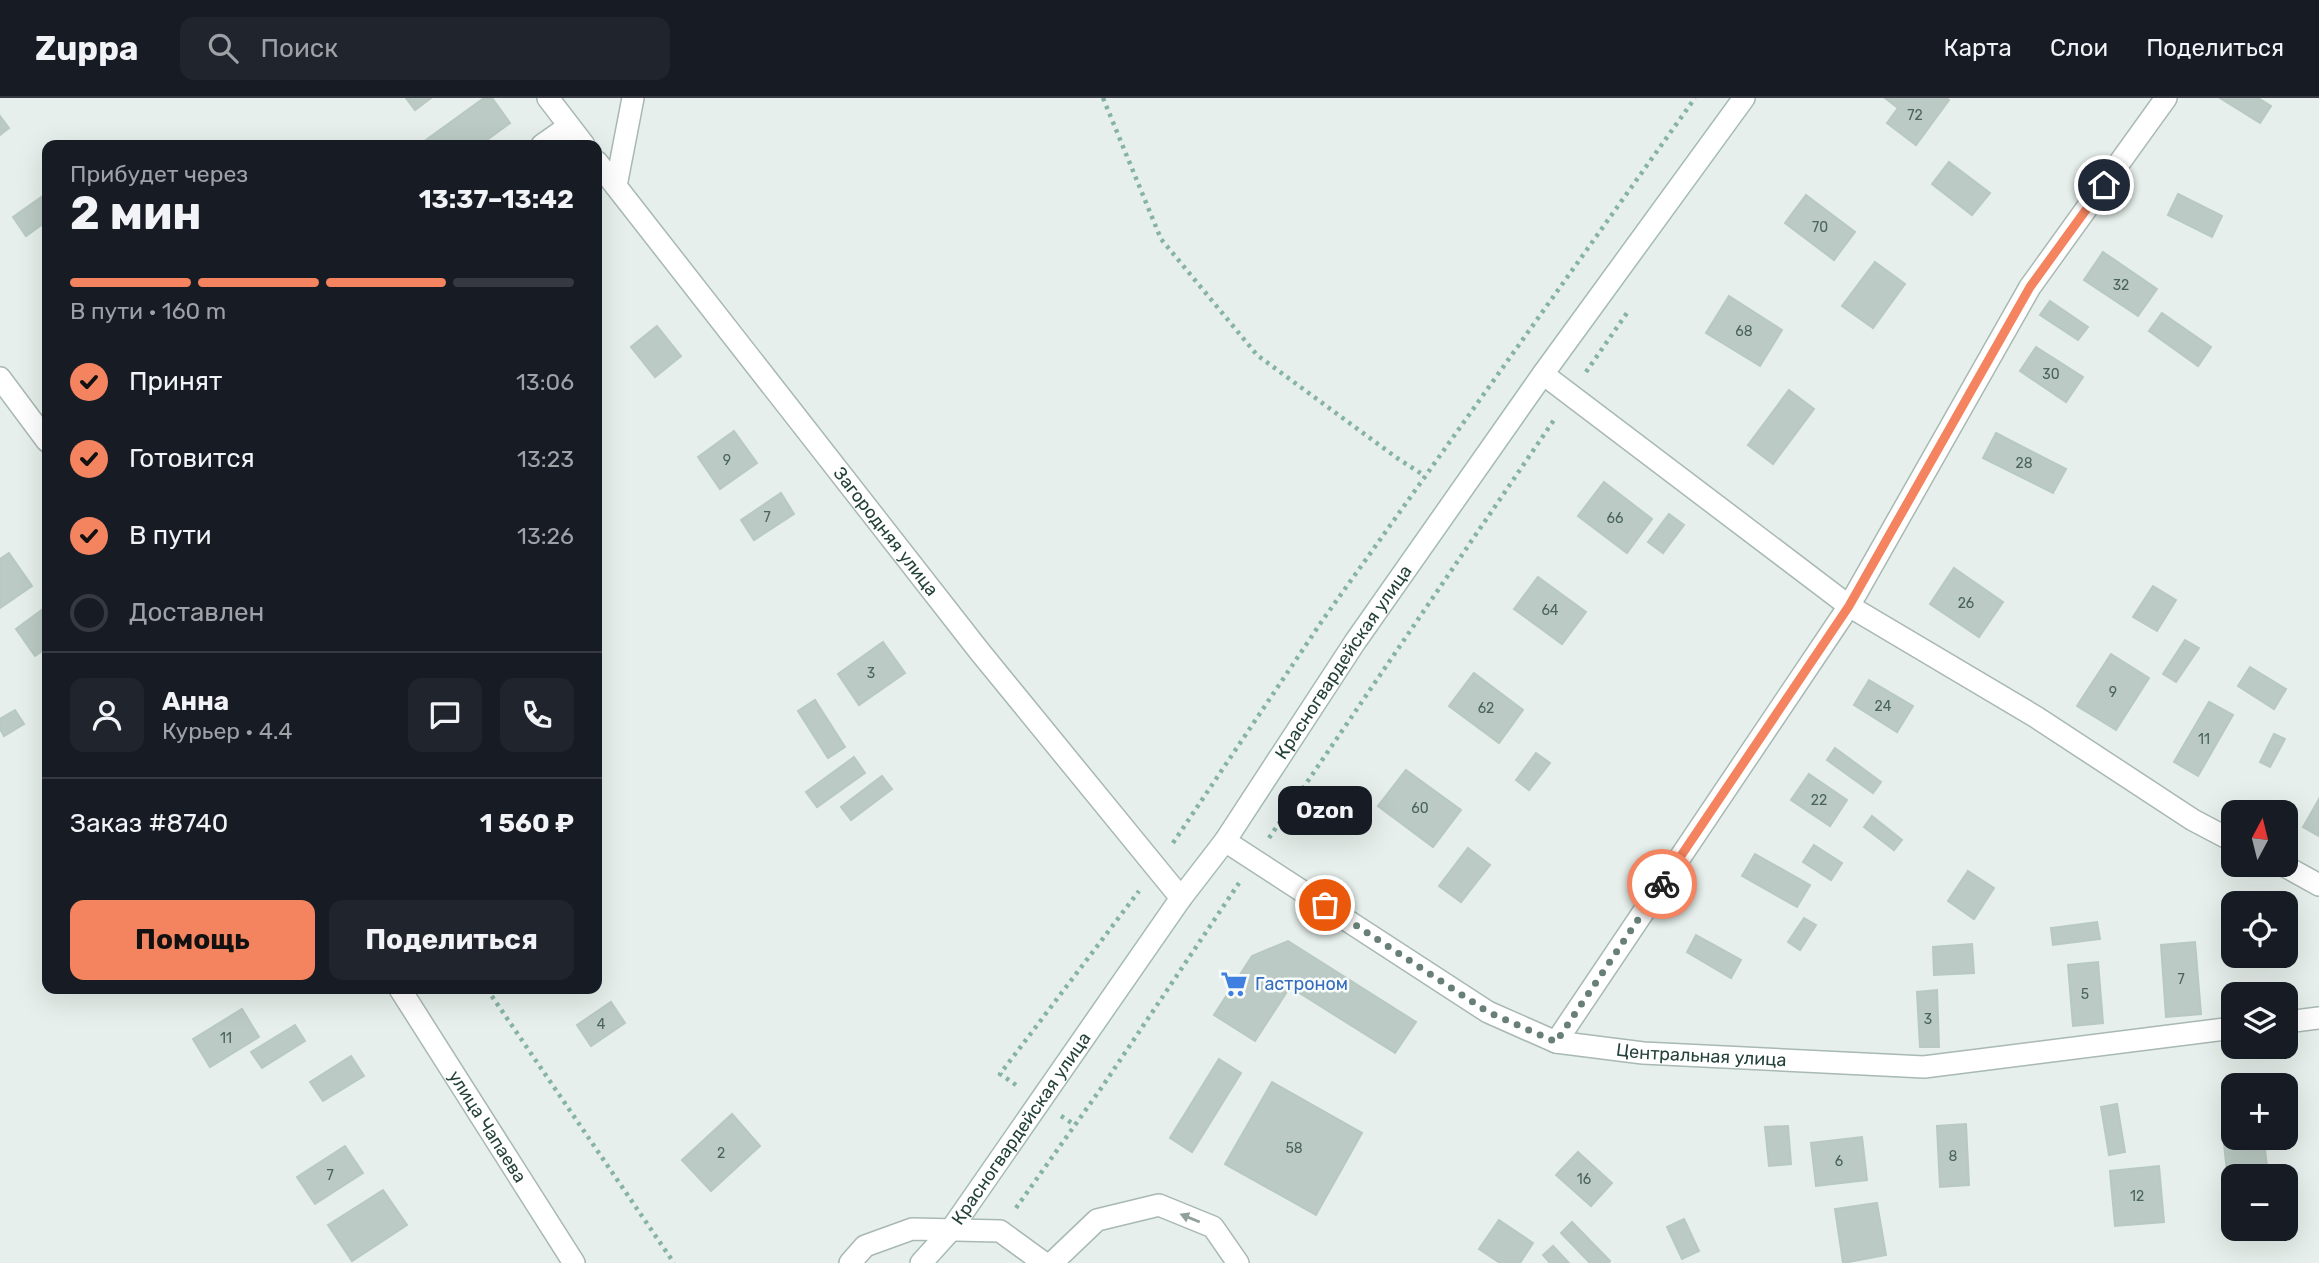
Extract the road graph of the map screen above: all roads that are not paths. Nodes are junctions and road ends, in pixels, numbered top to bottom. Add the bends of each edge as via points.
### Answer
1 (548, 98) edge
2 (633, 98) edge
3 (1744, 98) edge
4 (2166, 98) edge
5 (569, 126) junction
6 (549, 140) edge
7 (580, 140) edge
8 (602, 168) edge
9 (616, 186) junction
10 (1543, 374) junction
11 (0, 378) edge
12 (42, 434) edge
13 (1849, 606) junction
14 (2221, 835) edge
15 (1225, 841) junction
16 (2298, 873) edge
17 (2319, 885) edge
18 (1181, 898) junction
19 (403, 994) edge
20 (2319, 1018) edge
21 (2298, 1021) edge
22 (2221, 1030) edge
23 (1556, 1042) junction
24 (950, 1231) junction
25 (574, 1263) edge
26 (850, 1263) edge
27 (921, 1263) edge
28 (1044, 1263) edge
29 (1052, 1263) edge
30 (1238, 1263) edge

1 - 5 street
2 - 9 street
3 - 10 street, Красногвардейская улица
4 - 13 street via 2030,287
5 - 6 street
5 - 7 street
8 - 9 street, Загородняя улица
9 - 18 street, Загородняя улица via 980,652
10 - 13 street
10 - 15 street, Красногвардейская улица via 1355,642
11 - 12 street
13 - 14 street
13 - 23 street
15 - 18 street, Красногвардейская улица
15 - 23 street, Центральная улица via 1488,1012
16 - 17 street
18 - 24 street, Красногвардейская улица
19 - 25 street, улица Чапаева
20 - 21 street
22 - 23 street, Центральная улица via 1924,1067 1643,1053
24 - 26 street via 912,1229 865,1246
24 - 27 street, Красногвардейская улица
24 - 28 street via 1000,1231
30 -> 29 street via 1213,1227 1159,1205 1097,1220

